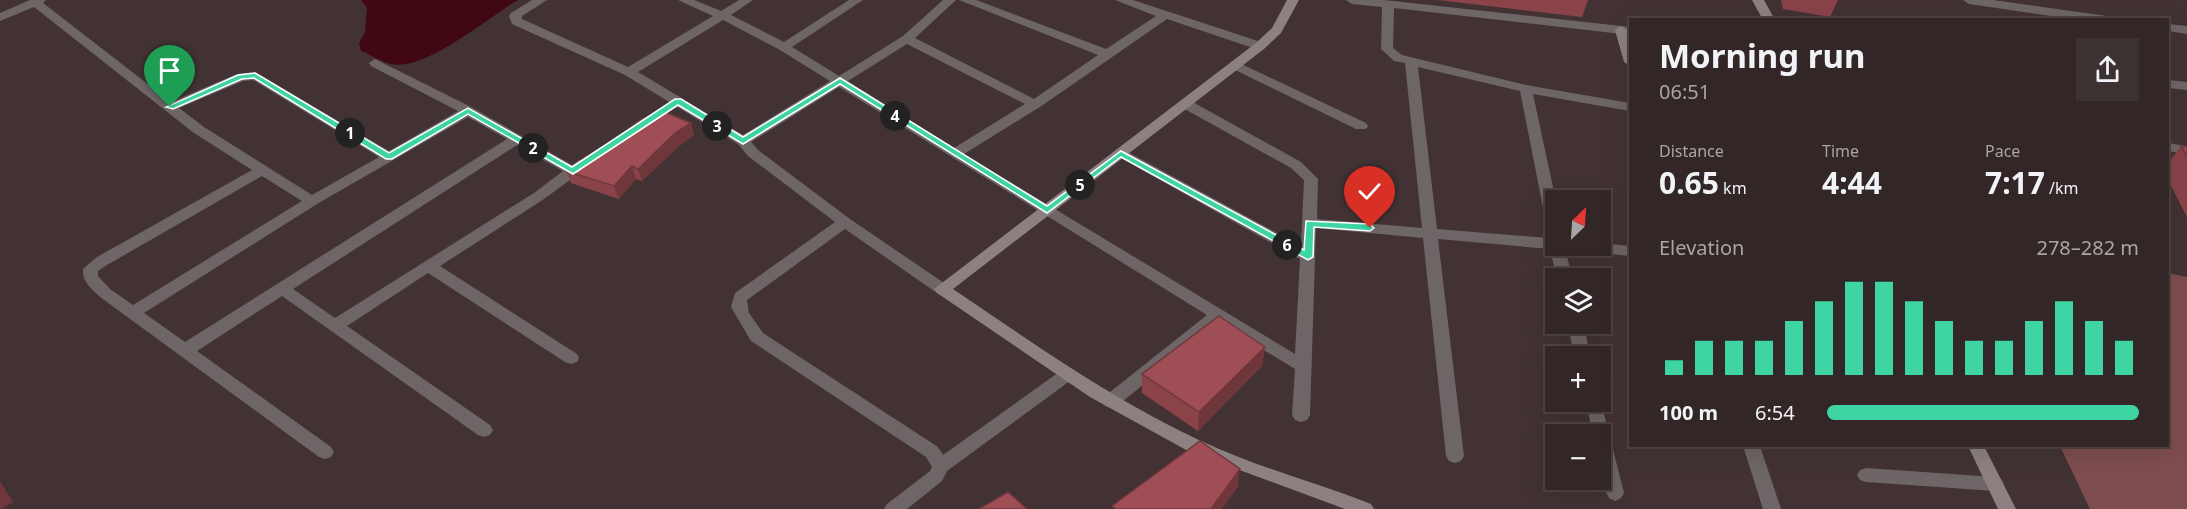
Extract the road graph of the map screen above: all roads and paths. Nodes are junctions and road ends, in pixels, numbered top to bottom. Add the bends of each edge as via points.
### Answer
1 (541, 0) edge
2 (684, 0) edge
3 (747, 0) edge
4 (857, 0) edge
5 (950, 0) edge
6 (965, 0) edge
7 (1121, 0) edge
8 (1293, 0) edge
9 (1352, 0) edge
10 (1758, 0) edge
11 (1969, 0) edge
12 (2043, 0) edge
13 (38, 1) edge
14 (1388, 4) junction
15 (722, 15) junction
16 (1165, 15) junction
17 (2051, 16) edge
18 (0, 17) edge
19 (1768, 18) edge
20 (2079, 18) edge
21 (2169, 28) edge
22 (2187, 30) edge
23 (1626, 31) edge
24 (907, 39) junction
25 (1260, 46) junction
26 (784, 47) junction
27 (1107, 54) junction
28 (1629, 54) edge
29 (375, 63) dead end
30 (1411, 63) junction
31 (1235, 66) junction
32 (629, 72) junction
33 (840, 81) junction
34 (2169, 84) edge
35 (2187, 86) edge
36 (1526, 89) junction
37 (1035, 104) junction
38 (1186, 104) junction
39 (170, 107) junction
40 (1629, 107) edge
41 (468, 111) junction
42 (1361, 126) dead end
43 (517, 139) junction
44 (743, 141) junction
45 (2169, 147) edge
46 (2187, 150) edge
47 (1121, 153) junction
48 (955, 154) junction
49 (389, 157) junction
50 (592, 158) edge
51 (261, 171) junction
52 (573, 171) junction
53 (1546, 190) edge
54 (312, 201) junction
55 (1047, 210) junction
56 (845, 222) junction
57 (1310, 224) junction
58 (1430, 232) junction
59 (1545, 244) edge
60 (1611, 249) edge
61 (1629, 251) edge
62 (1308, 257) junction
63 (428, 266) junction
64 (281, 288) junction
65 (942, 290) junction
66 (133, 312) junction
67 (1218, 315) junction
68 (336, 325) junction
69 (184, 351) junction
70 (571, 358) dead end
71 (1303, 366) junction
72 (1068, 374) junction
73 (1111, 401) junction
74 (1596, 412) edge
75 (1300, 415) dead end
76 (484, 430) dead end
77 (1196, 447) junction
78 (1752, 447) edge
79 (1976, 447) edge
80 (326, 452) dead end
81 (1455, 456) dead end
82 (1177, 460) edge
83 (941, 466) junction
84 (1866, 476) dead end
85 (1995, 484) junction
86 (1615, 493) dead end
87 (893, 509) edge
88 (1365, 509) edge
89 (1772, 509) edge
90 (2007, 509) edge

1 - 32 street via 518,13 516,21
2 - 15 street
3 - 15 street
4 - 26 street
5 - 24 street
6 - 27 street
7 - 16 street
8 - 25 street via 1277,30
9 - 14 street
10 - 19 street
11 - 17 street
12 - 17 street
13 - 18 street
13 - 39 street
14 - 23 street
14 - 30 street via 1387,49
15 - 26 street
15 - 32 street
16 - 25 street
16 - 27 street
17 - 20 street
21 - 22 street
23 - 28 street
24 - 33 street
24 - 37 street
25 - 31 street
26 - 33 street
27 - 37 street
29 - 41 street
30 - 36 street
30 - 58 street
31 - 38 street
31 - 42 street
32 - 44 street via 673,104
33 - 44 street
33 - 48 street
34 - 35 street
36 - 40 street
36 - 53 street
37 - 48 street
38 - 47 street
38 - 57 street via 1307,174 1312,184
39 - 49 street via 241,77 255,76
39 - 51 street
41 - 43 street
41 - 49 street
43 - 52 street
43 - 64 street
44 - 56 street via 753,153
45 - 46 street
47 - 55 street
47 - 62 street
48 - 55 street
49 - 54 street
50 - 52 street
51 - 54 street
51 - 66 street via 91,269 93,281
52 - 63 street
54 - 66 street
55 - 65 street
55 - 67 street
56 - 65 street
56 - 83 street via 740,297 738,309 757,337 932,452
57 - 58 street
57 - 62 street
58 - 59 street
58 - 81 street
60 - 61 street
62 - 71 street
63 - 68 street
63 - 70 street
64 - 68 street
64 - 69 street
65 - 72 street
66 - 69 street
67 - 71 street
67 - 73 street
68 - 76 street
69 - 80 street
71 - 75 street
72 - 73 street
72 - 83 street
73 - 77 street
74 - 86 street
77 - 82 street
77 - 88 street
78 - 89 street
79 - 85 street
83 - 87 street via 936,476
84 - 85 street
85 - 90 street

